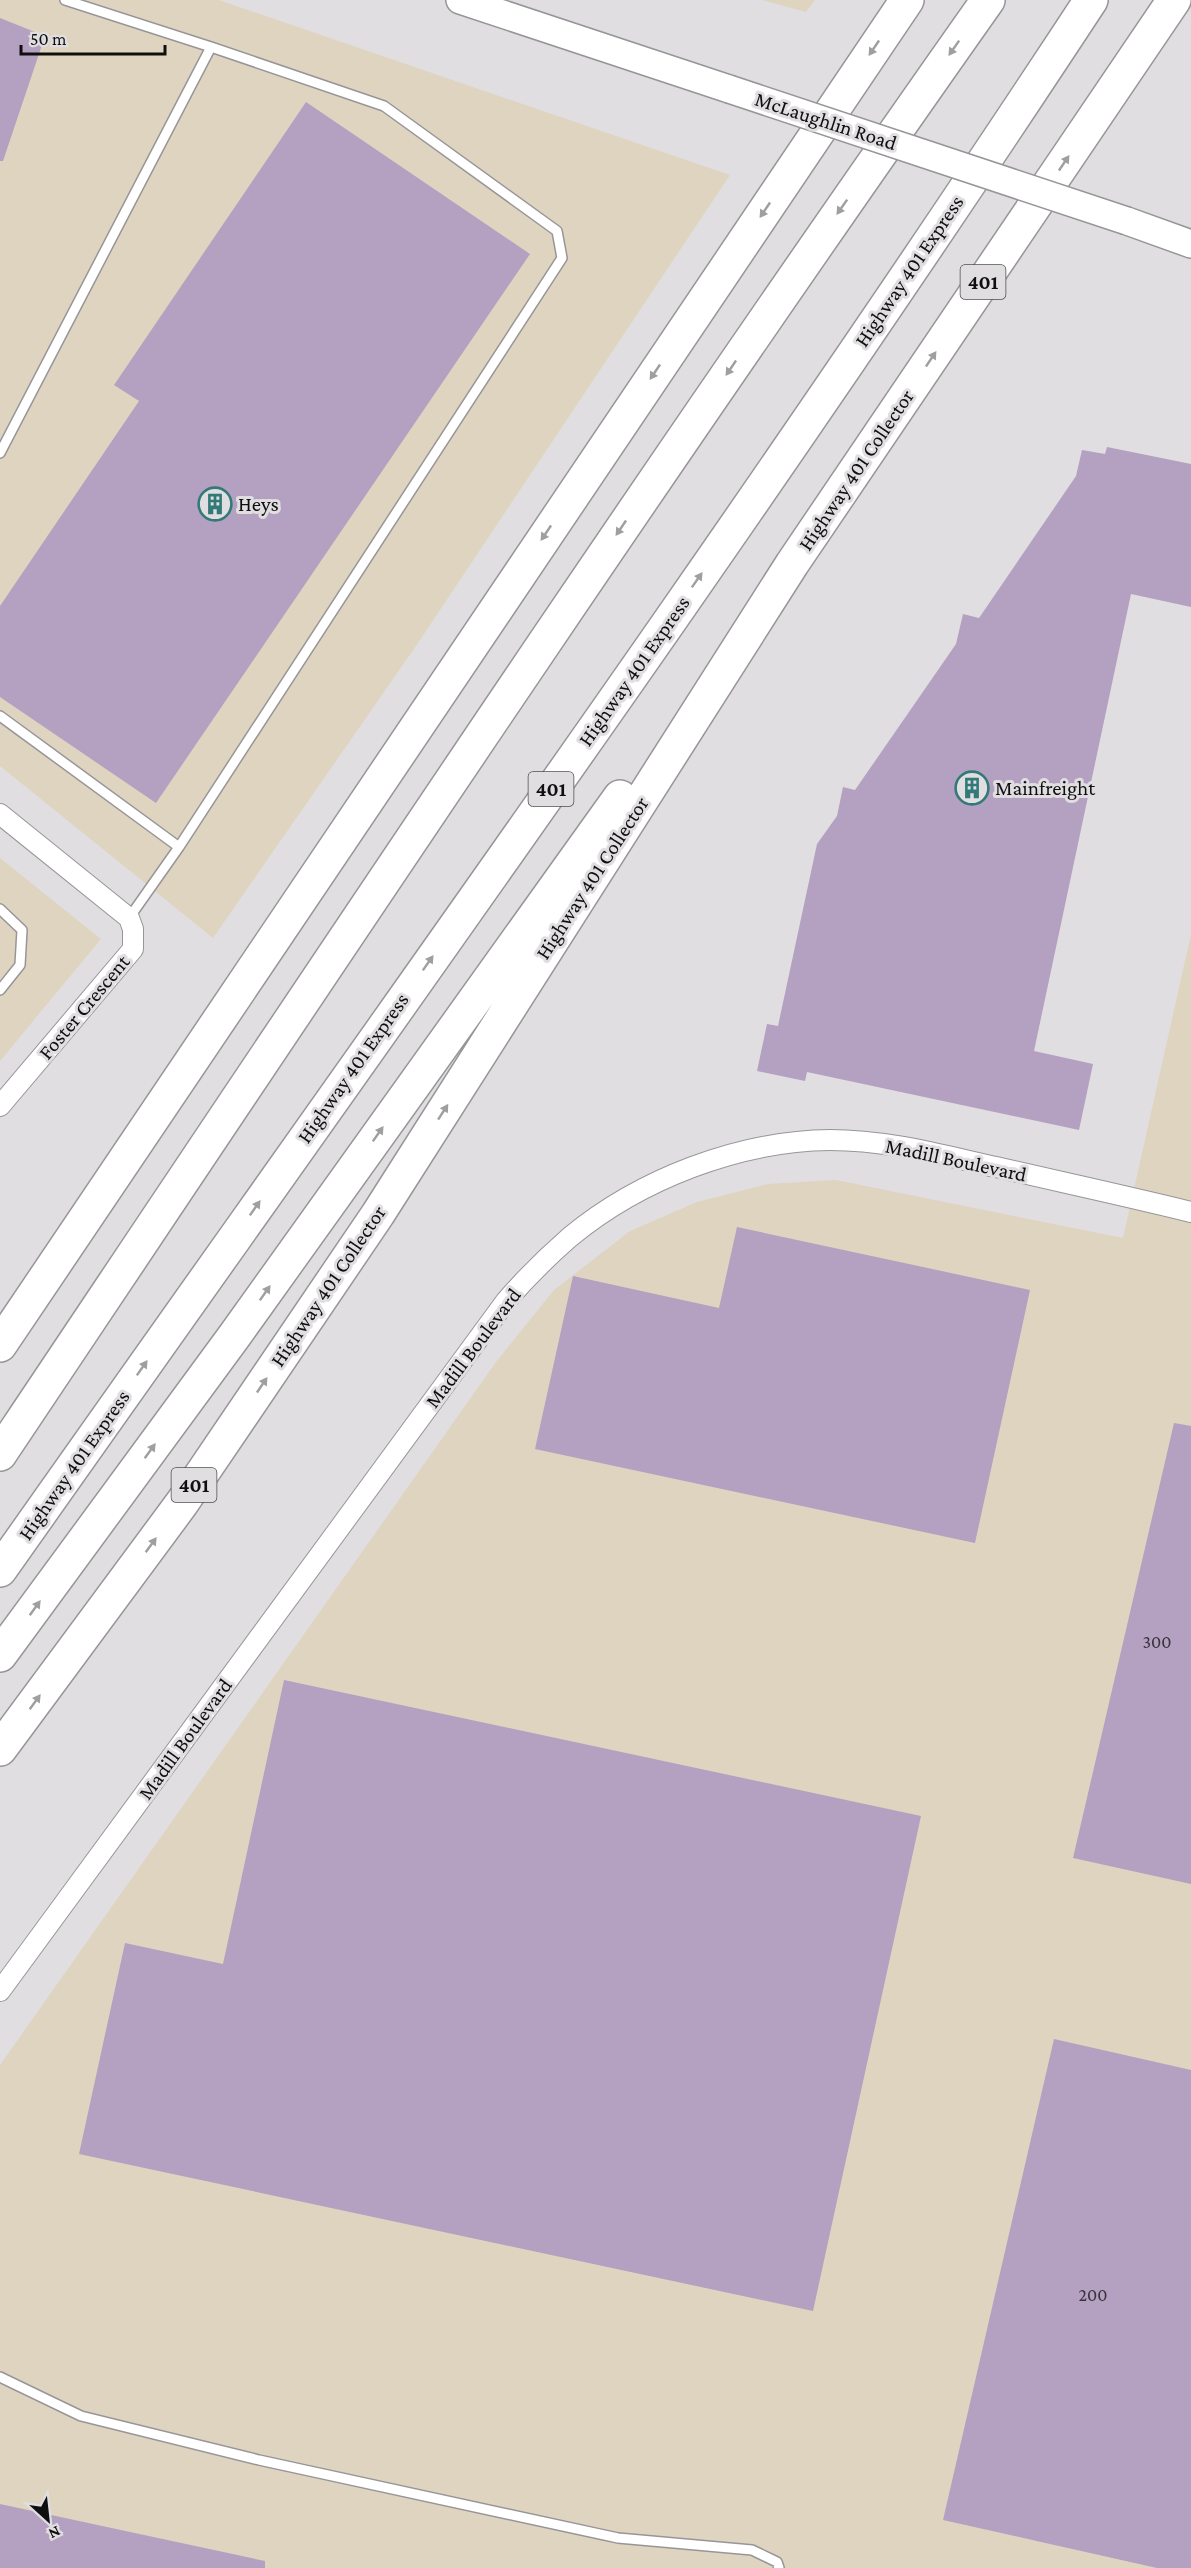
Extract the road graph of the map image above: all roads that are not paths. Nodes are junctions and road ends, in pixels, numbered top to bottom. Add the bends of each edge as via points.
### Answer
1 (65, 0) edge
2 (460, 0) edge
3 (907, 0) edge
4 (988, 0) edge
5 (1091, 0) edge
6 (1174, 0) edge
7 (211, 47) junction
8 (1191, 244) edge
9 (0, 453) edge
10 (792, 564) junction
11 (0, 716) edge
12 (0, 814) edge
13 (179, 847) junction
14 (0, 909) edge
15 (129, 918) junction
16 (0, 990) edge
17 (0, 1106) edge
18 (1191, 1212) edge
19 (0, 1345) edge
20 (0, 1454) edge
21 (0, 1570) edge
22 (0, 1655) edge
23 (0, 1749) edge
24 (0, 1991) edge
25 (0, 2377) edge
26 (779, 2568) edge

1 - 7 lane
2 - 8 street, McLaughlin Road, bridge
3 -> 19 highway
4 -> 20 highway via 548,634
21 -> 5 highway, Highway 401 Express / 401 via 616,697
10 -> 6 highway, Highway 401 Collector / 401
7 - 9 lane
7 - 13 lane via 384,106 557,231 562,258
22 -> 10 highway via 235,1335 545,898
23 -> 10 highway, Highway 401 Collector / 401 via 182,1503 378,1214
11 - 13 lane
12 - 15 street
13 - 15 lane
14 - 16 lane via 22,930 20,965
15 - 17 street, Foster Crescent via 133,949
18 - 24 street, Madill Boulevard via 894,1144 830,1140 783,1144 716,1160 651,1186 610,1209 572,1235 506,1301
25 - 26 lane via 81,2416 248,2457 618,2538 752,2550 777,2562

